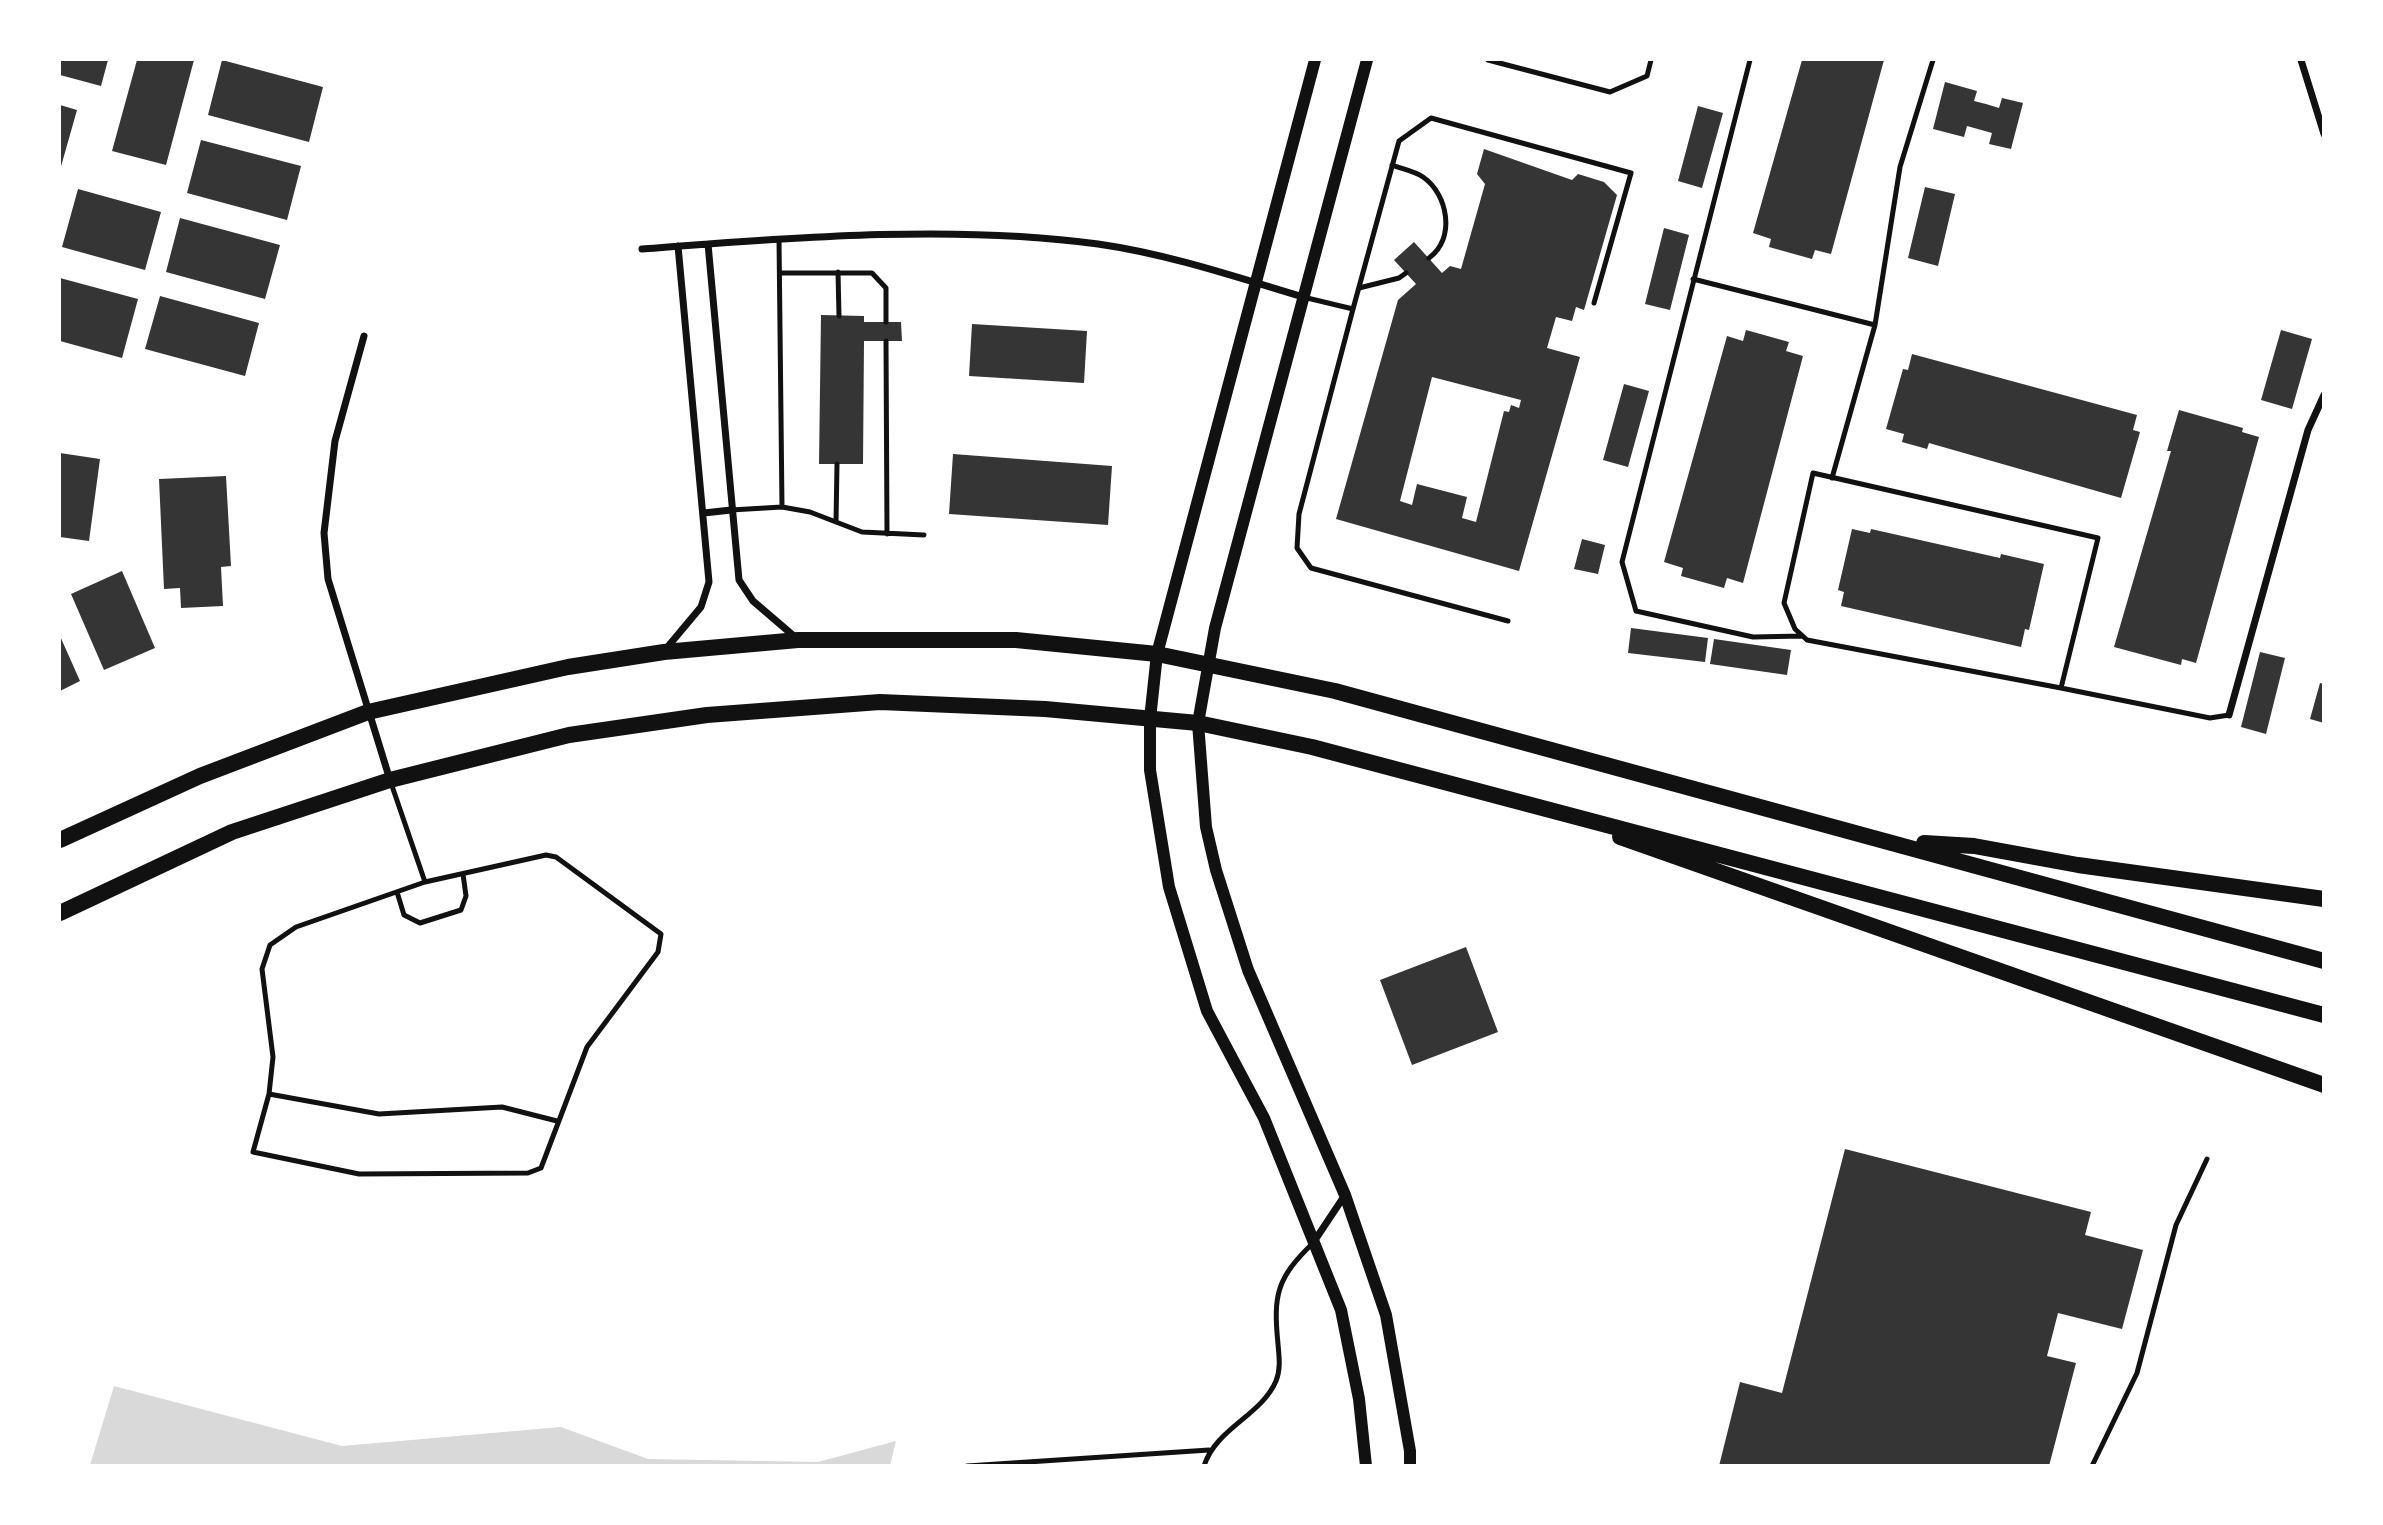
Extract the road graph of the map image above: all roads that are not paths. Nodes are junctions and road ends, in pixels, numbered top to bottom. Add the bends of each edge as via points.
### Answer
1 (1315, 60) edge
2 (1367, 60) edge
3 (1488, 60) edge
4 (1651, 60) edge
5 (1750, 60) edge
6 (1933, 60) edge
7 (2301, 60) edge
8 (2323, 134) edge
9 (1392, 165) junction
10 (779, 239) junction
11 (708, 244) junction
12 (678, 246) junction
13 (642, 249) dead end
14 (1429, 258) dead end
15 (780, 272) junction
16 (838, 272) junction
17 (1406, 273) dead end
18 (1693, 279) junction
19 (1255, 282) junction
20 (1359, 288) junction
21 (1303, 297) junction
22 (1594, 303) dead end
23 (1353, 309) junction
24 (839, 316) dead end
25 (886, 322) dead end
26 (1875, 325) junction
27 (364, 336) dead end
28 (886, 341) dead end
29 (2323, 395) edge
30 (837, 464) dead end
31 (1832, 478) junction
32 (782, 507) junction
33 (731, 510) junction
34 (704, 513) junction
35 (836, 522) junction
36 (887, 534) junction
37 (924, 535) dead end
38 (1508, 621) dead end
39 (1802, 636) junction
40 (798, 640) junction
41 (664, 652) junction
42 (1157, 654) junction
43 (1208, 664) junction
44 (2061, 688) junction
45 (368, 712) junction
46 (2229, 715) joint
47 (1150, 719) junction
48 (1198, 723) junction
49 (390, 780) junction
50 (1516, 799) junction
51 (60, 839) edge
52 (1894, 842) junction
53 (463, 874) junction
54 (425, 882) junction
55 (397, 892) junction
56 (2323, 899) edge
57 (60, 913) edge
58 (2323, 961) edge
59 (2323, 1015) edge
60 (2323, 1085) edge
61 (269, 1094) junction
62 (557, 1121) junction
63 (2207, 1159) dead end
64 (1345, 1195) junction
65 (1315, 1240) junction
66 (1209, 1450) junction
67 (967, 1465) edge
68 (1204, 1465) edge
69 (1366, 1465) edge
70 (1410, 1465) edge
71 (2092, 1465) edge

1 - 19 street
2 - 21 street
3 - 4 lane via 1610,92 1647,76
5 - 18 lane
6 - 26 lane via 1900,167
7 - 8 street
9 - 14 lane via 1422,176 1441,195 1446,226 1436,253
9 - 20 lane
9 - 22 lane via 1399,141 1431,118 1631,173
10 - 11 street
10 - 15 lane
10 - 19 street via 1023,237 1143,252
11 - 12 street
11 - 33 street
12 - 13 street
12 - 34 street
15 - 16 lane
15 - 32 lane
16 - 24 lane
16 - 25 lane via 872,273 886,288
17 - 20 lane
18 - 26 lane
18 - 39 lane via 1622,562 1636,611 1753,637
19 - 21 street
19 - 42 street
20 - 23 lane
21 - 23 lane
21 - 43 street
23 - 38 lane via 1299,514 1297,548 1311,568
26 - 31 lane
27 - 45 street via 334,441 324,533 328,579
28 - 36 lane
29 - 46 street via 2308,430
30 - 35 lane
31 - 39 lane via 1813,473 1794,545 1784,603
31 - 44 lane via 2098,538
32 - 33 lane
32 - 35 lane
33 - 34 street
33 - 40 street via 739,580 753,601
34 - 41 street via 709,582 701,607
35 - 36 lane via 862,532
36 - 37 lane
39 - 44 lane
40 - 41 highway
40 - 42 highway via 1016,640
41 - 45 highway via 568,667
42 - 43 highway
42 - 47 street
43 - 48 street
43 - 52 highway via 1335,691
44 - 46 lane via 2210,718
45 - 49 street
45 - 51 highway via 200,776
47 - 48 highway
47 - 49 highway via 880,702 747,710 569,735
47 - 65 street via 1150,770 1169,887 1207,1011 1264,1118
48 - 50 highway
48 - 64 street via 1206,827 1220,883 1248,970
49 - 54 lane
49 - 57 highway via 232,832
50 - 59 highway
50 - 60 highway
52 - 56 highway via 1974,846
52 - 58 highway
53 - 54 lane
53 - 55 lane via 466,896 461,910 420,923 404,915
53 - 62 lane via 546,855 556,858 661,934 658,952 587,1047
54 - 55 lane
55 - 61 lane via 296,928 270,945 262,969 273,1057
61 - 62 lane via 379,1114 502,1107
61 - 62 lane via 253,1152 359,1174 528,1173 541,1168
63 - 71 lane via 2176,1225 2137,1373
64 - 65 street
64 - 70 street via 1386,1315
65 - 66 lane via 1285,1272 1278,1287 1279,1360 1270,1394
65 - 69 street via 1341,1310 1359,1398
66 - 67 lane
66 - 68 lane

